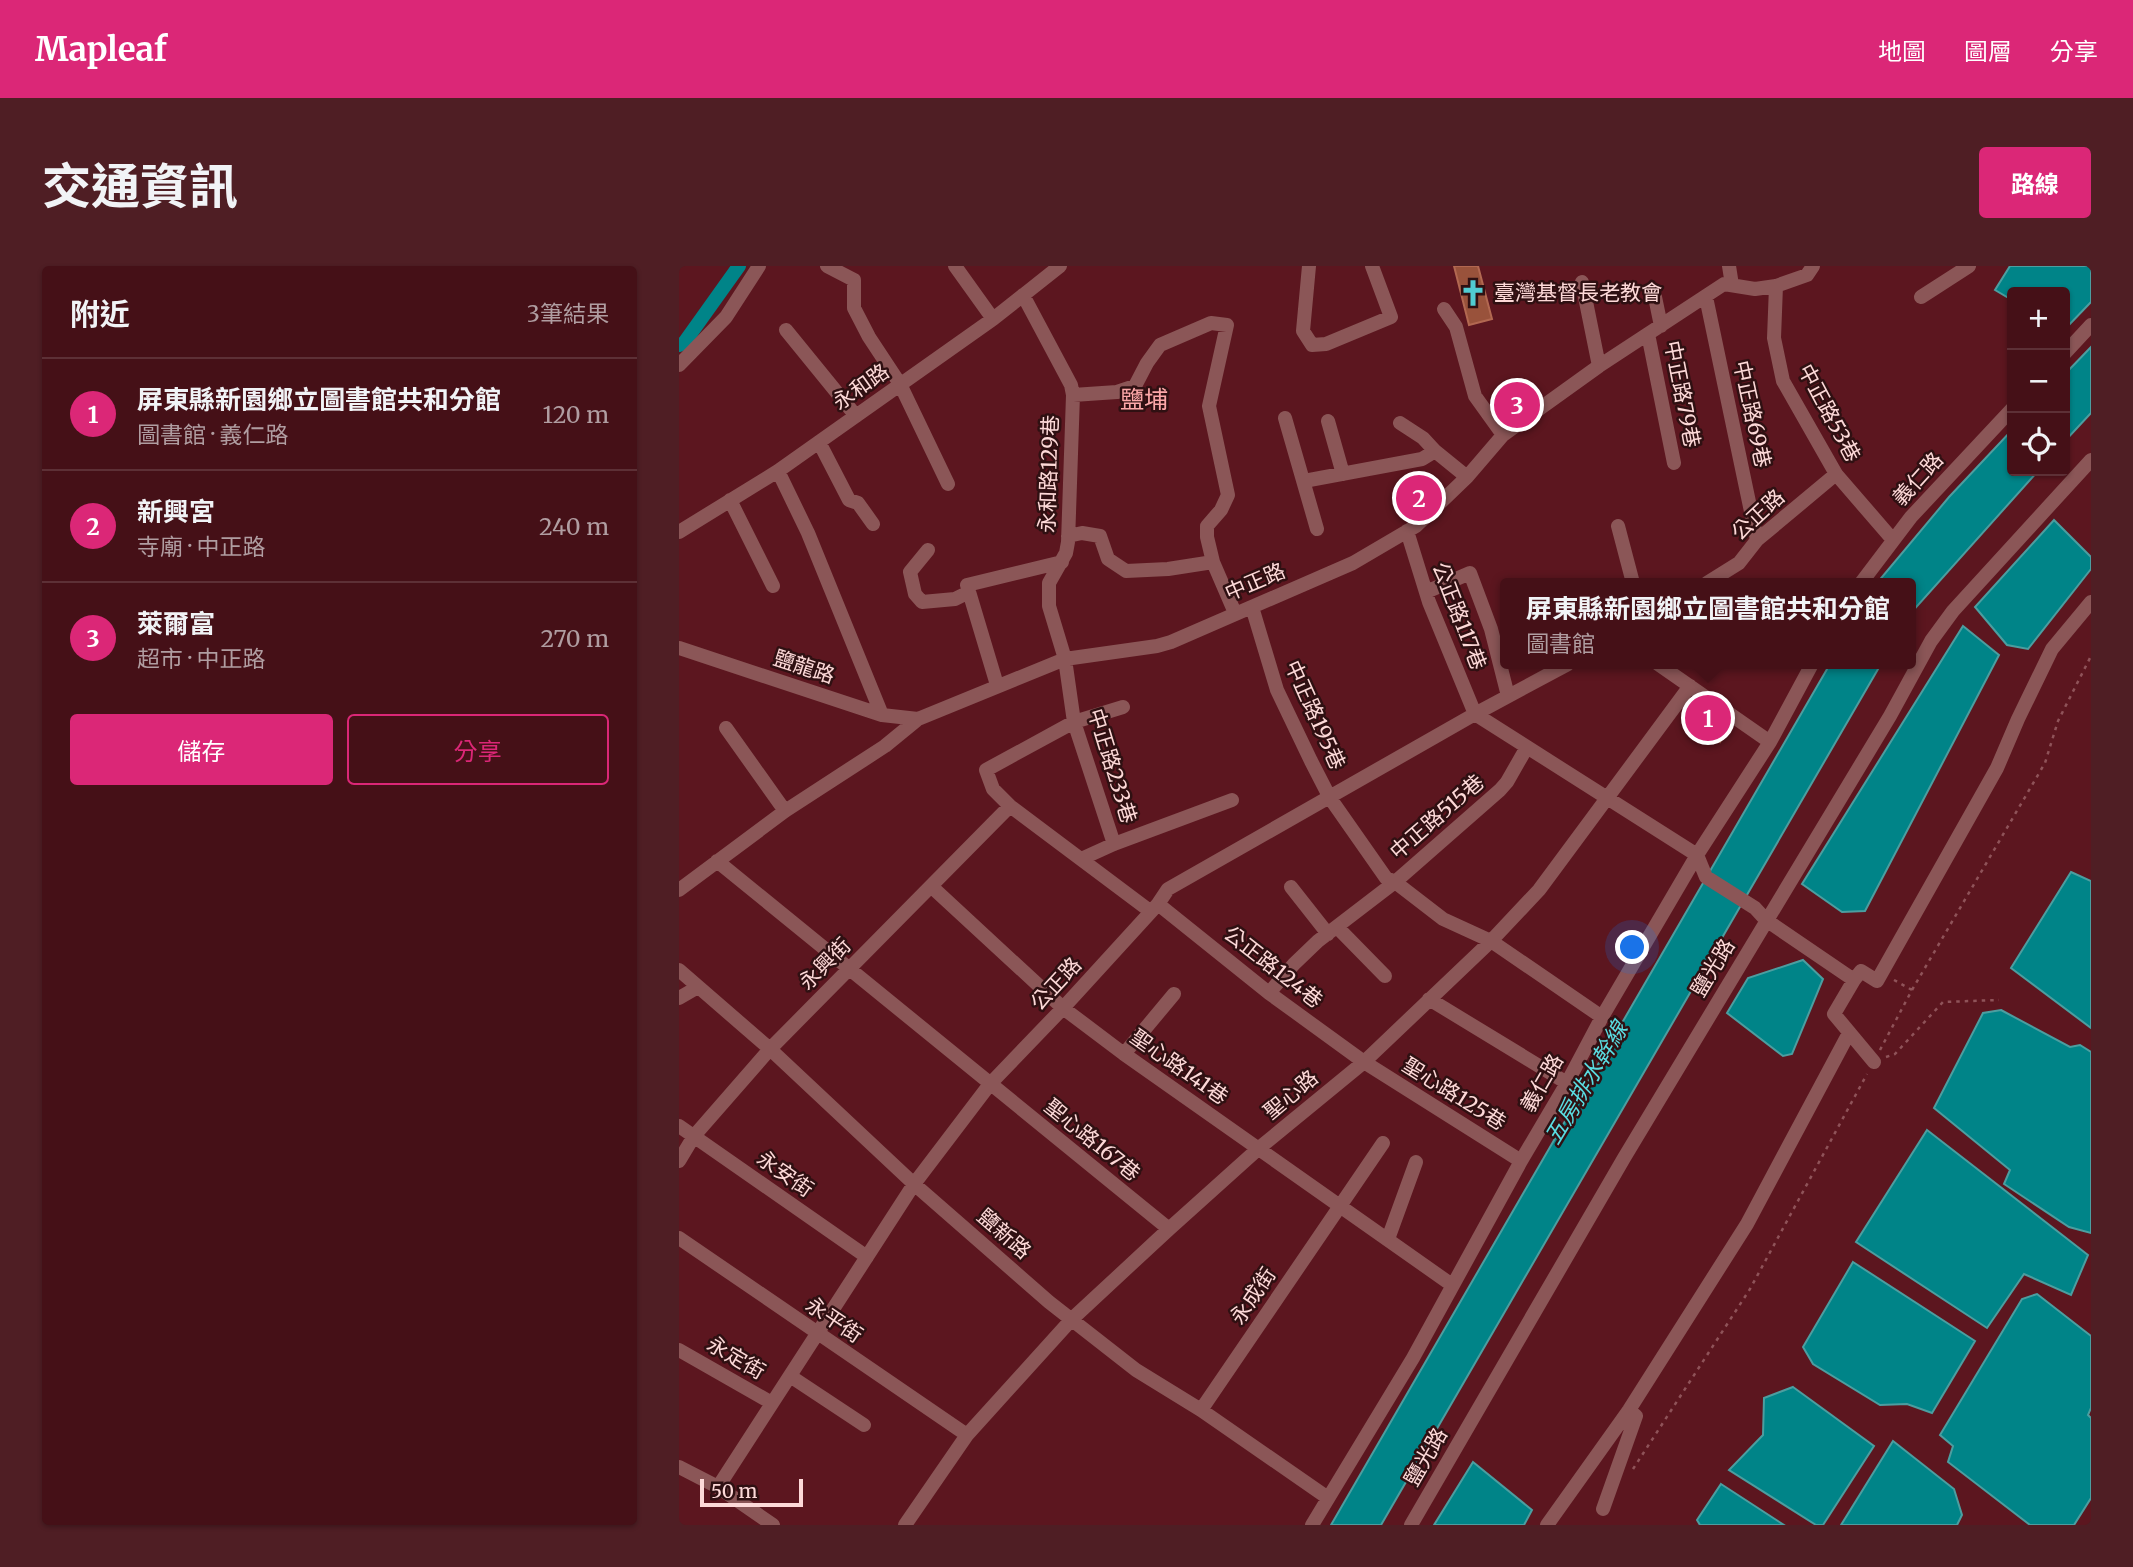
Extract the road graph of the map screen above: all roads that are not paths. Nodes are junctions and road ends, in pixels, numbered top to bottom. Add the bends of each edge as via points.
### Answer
1 (759, 266) edge
2 (827, 266) edge
3 (955, 266) edge
4 (1060, 266) edge
5 (1309, 266) edge
6 (1372, 266) edge
7 (1728, 266) edge
8 (1813, 266) edge
9 (1969, 266) edge
10 (1582, 282) dead end
11 (1733, 285) junction
12 (1776, 286) junction
13 (1023, 295) junction
14 (1655, 297) dead end
15 (1706, 297) junction
16 (1921, 297) dead end
17 (1444, 309) dead end
18 (993, 319) junction
19 (2091, 325) edge
20 (1661, 326) junction
21 (786, 330) dead end
22 (1648, 334) junction
23 (2068, 350) edge
24 (679, 365) edge
25 (1599, 366) junction
26 (900, 384) junction
27 (1073, 395) junction
28 (2008, 413) edge
29 (856, 416) junction
30 (1285, 418) dead end
31 (1328, 421) dead end
32 (1401, 423) dead end
33 (1503, 435) junction
34 (818, 442) junction
35 (1435, 451) junction
36 (2091, 460) edge
37 (1674, 463) dead end
38 (778, 471) junction
39 (1343, 474) junction
40 (1836, 474) junction
41 (1467, 477) junction
42 (1304, 481) junction
43 (948, 484) dead end
44 (730, 500) junction
45 (873, 524) dead end
46 (1618, 526) dead end
47 (1317, 529) dead end
48 (1407, 531) junction
49 (679, 532) edge
50 (1068, 536) junction
51 (1757, 540) junction
52 (1893, 540) junction
53 (928, 550) dead end
54 (1062, 562) junction
55 (1213, 562) junction
56 (1630, 578) edge
57 (1715, 578) edge
58 (1865, 578) edge
59 (773, 586) dead end
60 (969, 592) junction
61 (1426, 592) junction
62 (2091, 602) edge
63 (1252, 607) junction
64 (1235, 614) junction
65 (679, 648) edge
66 (1065, 659) junction
67 (1500, 664) edge
68 (1916, 668) edge
69 (1501, 669) edge
70 (1559, 669) edge
71 (1665, 669) edge
72 (1809, 669) edge
73 (1916, 669) edge
74 (997, 685) junction
75 (1690, 686) junction
76 (1508, 696) junction
77 (1123, 707) dead end
78 (1475, 714) junction
79 (882, 715) junction
80 (918, 719) junction
81 (1074, 722) junction
82 (726, 728) dead end
83 (1770, 742) junction
84 (1527, 747) junction
85 (1606, 797) junction
86 (1329, 798) junction
87 (1232, 800) dead end
88 (1010, 806) junction
89 (785, 811) junction
90 (1114, 844) junction
91 (1697, 855) junction
92 (1081, 859) junction
93 (717, 861) junction
94 (1395, 882) junction
95 (932, 887) junction
96 (1291, 887) dead end
97 (679, 890) edge
98 (1154, 908) junction
99 (1766, 920) junction
100 (1332, 930) junction
101 (1491, 941) junction
102 (850, 968) junction
103 (679, 970) edge
104 (1385, 975) dead end
105 (1854, 980) junction
106 (698, 986) junction
107 (1269, 993) junction
108 (1174, 994) dead end
109 (679, 998) edge
110 (1429, 999) junction
111 (1063, 1008) junction
112 (1602, 1017) junction
113 (1849, 1033) junction
114 (770, 1049) junction
115 (1124, 1054) junction
116 (1364, 1062) junction
117 (1874, 1062) road end
118 (1567, 1083) junction
119 (990, 1084) junction
120 (679, 1126) edge
121 (694, 1136) junction
122 (1383, 1143) dead end
123 (1258, 1149) junction
124 (679, 1161) edge
125 (1521, 1161) junction
126 (1416, 1163) dead end
127 (914, 1184) junction
128 (1339, 1205) junction
129 (1168, 1229) junction
130 (679, 1238) edge
131 (1388, 1239) junction
132 (867, 1257) junction
133 (1453, 1285) junction
134 (1072, 1320) junction
135 (817, 1334) junction
136 (679, 1350) edge
137 (790, 1376) junction
138 (772, 1403) junction
139 (1629, 1409) junction
140 (1201, 1410) junction
141 (864, 1425) dead end
142 (967, 1435) junction
143 (679, 1467) edge
144 (718, 1487) junction
145 (1328, 1498) junction
146 (1603, 1509) dead end
147 (773, 1525) edge
148 (905, 1525) edge
149 (1312, 1525) edge
150 (1411, 1525) edge
151 (1547, 1525) edge

1 - 24 street via 726,317
2 - 26 street via 854,280 854,308
3 - 18 street
4 - 13 street, 永和路
5 - 6 street via 1303,331 1312,345 1326,344 1391,317
7 - 11 street
8 - 12 street, 中正路 via 1807,275
9 - 16 street
10 - 25 street
11 - 12 street, 中正路
11 - 15 street, 中正路 via 1724,284
12 - 40 street, 中正路53巷 via 1775,338 1783,381
13 - 18 street, 永和路
13 - 27 street, 永和路129巷
14 - 20 street
15 - 20 street, 中正路
15 - 51 street, 中正路69巷
17 - 33 street via 1456,327 1475,396
18 - 26 street, 永和路
19 - 23 street
20 - 22 street, 中正路
21 - 29 street
22 - 25 street, 中正路
22 - 37 street, 中正路79巷
25 - 33 street, 中正路
26 - 29 street, 永和路
26 - 43 street
27 - 50 street, 永和路129巷
27 - 55 street via 1135,386 1160,345 1212,323 1227,325 1209,406 1228,495 1207,526
28 - 52 street, 義仁路
29 - 34 street, 永和路
30 - 42 street
31 - 39 street
32 - 35 street
33 - 41 street, 中正路
34 - 38 street, 永和路
34 - 45 street via 849,500 858,503
35 - 39 street via 1422,459
35 - 41 street
36 - 68 street, 鹽光路 via 1953,611
38 - 44 street, 永和路
38 - 79 street
39 - 42 street
40 - 51 street, 公正路
40 - 52 street, 中正路53巷
41 - 48 street, 中正路
42 - 47 street
44 - 49 street, 永和路
44 - 59 street
46 - 56 street
48 - 61 street, 公正路117巷
48 - 63 street, 中正路 via 1353,563
50 - 54 street, 永和路129巷
50 - 55 street via 1100,536 1108,559 1126,570
51 - 57 street, 公正路 via 1739,562
52 - 58 street, 義仁路
53 - 60 street via 910,572 915,594 922,602 955,599
54 - 60 street via 967,586
54 - 66 street, 永和路129巷 via 1048,592
55 - 64 street
60 - 74 street
61 - 67 street via 1470,573
61 - 78 street, 公正路117巷
62 - 105 street via 2052,649 1997,768 1877,981 1861,971
63 - 64 street, 中正路
63 - 86 street, 中正路195巷 via 1277,690
64 - 66 street, 中正路 via 1157,646
65 - 79 street, 鹽龍路
66 - 74 street, 中正路
66 - 81 street, 中正路233巷
69 - 76 street
70 - 76 street, 公正路
71 - 75 street
72 - 83 street, 義仁路
73 - 99 street, 鹽光路
74 - 80 street, 中正路
75 - 83 street
75 - 85 street, 聖心路
76 - 78 street, 公正路
77 - 81 street
78 - 84 street
78 - 86 street, 公正路
79 - 80 street, 鹽龍路
80 - 89 street, 中正路
81 - 88 street, 公正路124巷 via 986,770 993,789
81 - 90 street, 中正路233巷
82 - 89 street
83 - 91 street, 義仁路
84 - 85 street
84 - 94 street, 中正路515巷 via 1500,790
85 - 91 street
85 - 101 street, 聖心路 via 1539,890
86 - 94 street, 中正路195巷 via 1386,878
86 - 98 street, 公正路 via 1168,890
87 - 90 street, 中正路233巷
88 - 92 street, 公正路124巷
88 - 95 street, 永興街
89 - 93 street, 中正路
90 - 92 street, 中正路233巷
91 - 99 street via 1706,877
91 - 112 street, 義仁路
92 - 98 street, 公正路124巷
93 - 97 street, 中正路
93 - 102 street, 聖心路167巷
94 - 100 street, 中正路515巷
94 - 101 street, 中正路195巷 via 1443,919
95 - 102 street, 永興街
95 - 111 street, 聖心路141巷
96 - 100 street
98 - 107 street, 公正路124巷
98 - 111 street, 公正路
99 - 105 street
99 - 150 street, 鹽光路
100 - 104 street
100 - 107 street, 中正路515巷
101 - 110 street, 聖心路
101 - 112 street, 中正路195巷
102 - 114 street, 永興街
102 - 119 street, 聖心路167巷
103 - 106 street, 鹽新路
105 - 113 street via 1834,1014
106 - 109 street
106 - 114 street, 鹽新路
107 - 116 street, 公正路124巷
108 - 115 street
110 - 116 street, 聖心路
110 - 118 street
111 - 115 street, 聖心路141巷
111 - 119 street, 公正路
112 - 118 street, 義仁路
113 - 117 street
113 - 139 street via 1747,1224
114 - 121 street, 永興街
114 - 127 street, 鹽新路
115 - 123 street, 聖心路141巷
116 - 123 street, 聖心路
116 - 125 street, 聖心路125巷
118 - 125 street, 義仁路
119 - 127 street, 公正路
119 - 129 street, 聖心路167巷
120 - 121 street, 永安街
121 - 124 street, 永興街
121 - 132 street, 永安街
122 - 128 street, 永成街
123 - 128 street, 聖心路141巷
123 - 129 street, 聖心路
125 - 133 street, 義仁路
126 - 131 street
127 - 132 street, 公正路
127 - 134 street, 鹽新路
128 - 131 street, 聖心路141巷
128 - 140 street, 永成街
129 - 134 street, 聖心路
130 - 135 street, 永平街
131 - 133 street, 聖心路141巷
132 - 135 street, 公正路
133 - 145 street, 義仁路
134 - 140 street, 鹽新路 via 1136,1370
134 - 142 street, 聖心路
135 - 137 street, 公正路
135 - 142 street, 永平街
136 - 138 street, 永定街
137 - 138 street, 公正路
137 - 141 street
138 - 144 street, 公正路
139 - 146 street via 1636,1416
139 - 151 street
140 - 145 street, 鹽新路
142 - 148 street, 聖心路
143 - 144 street
144 - 147 street
145 - 149 street, 義仁路

